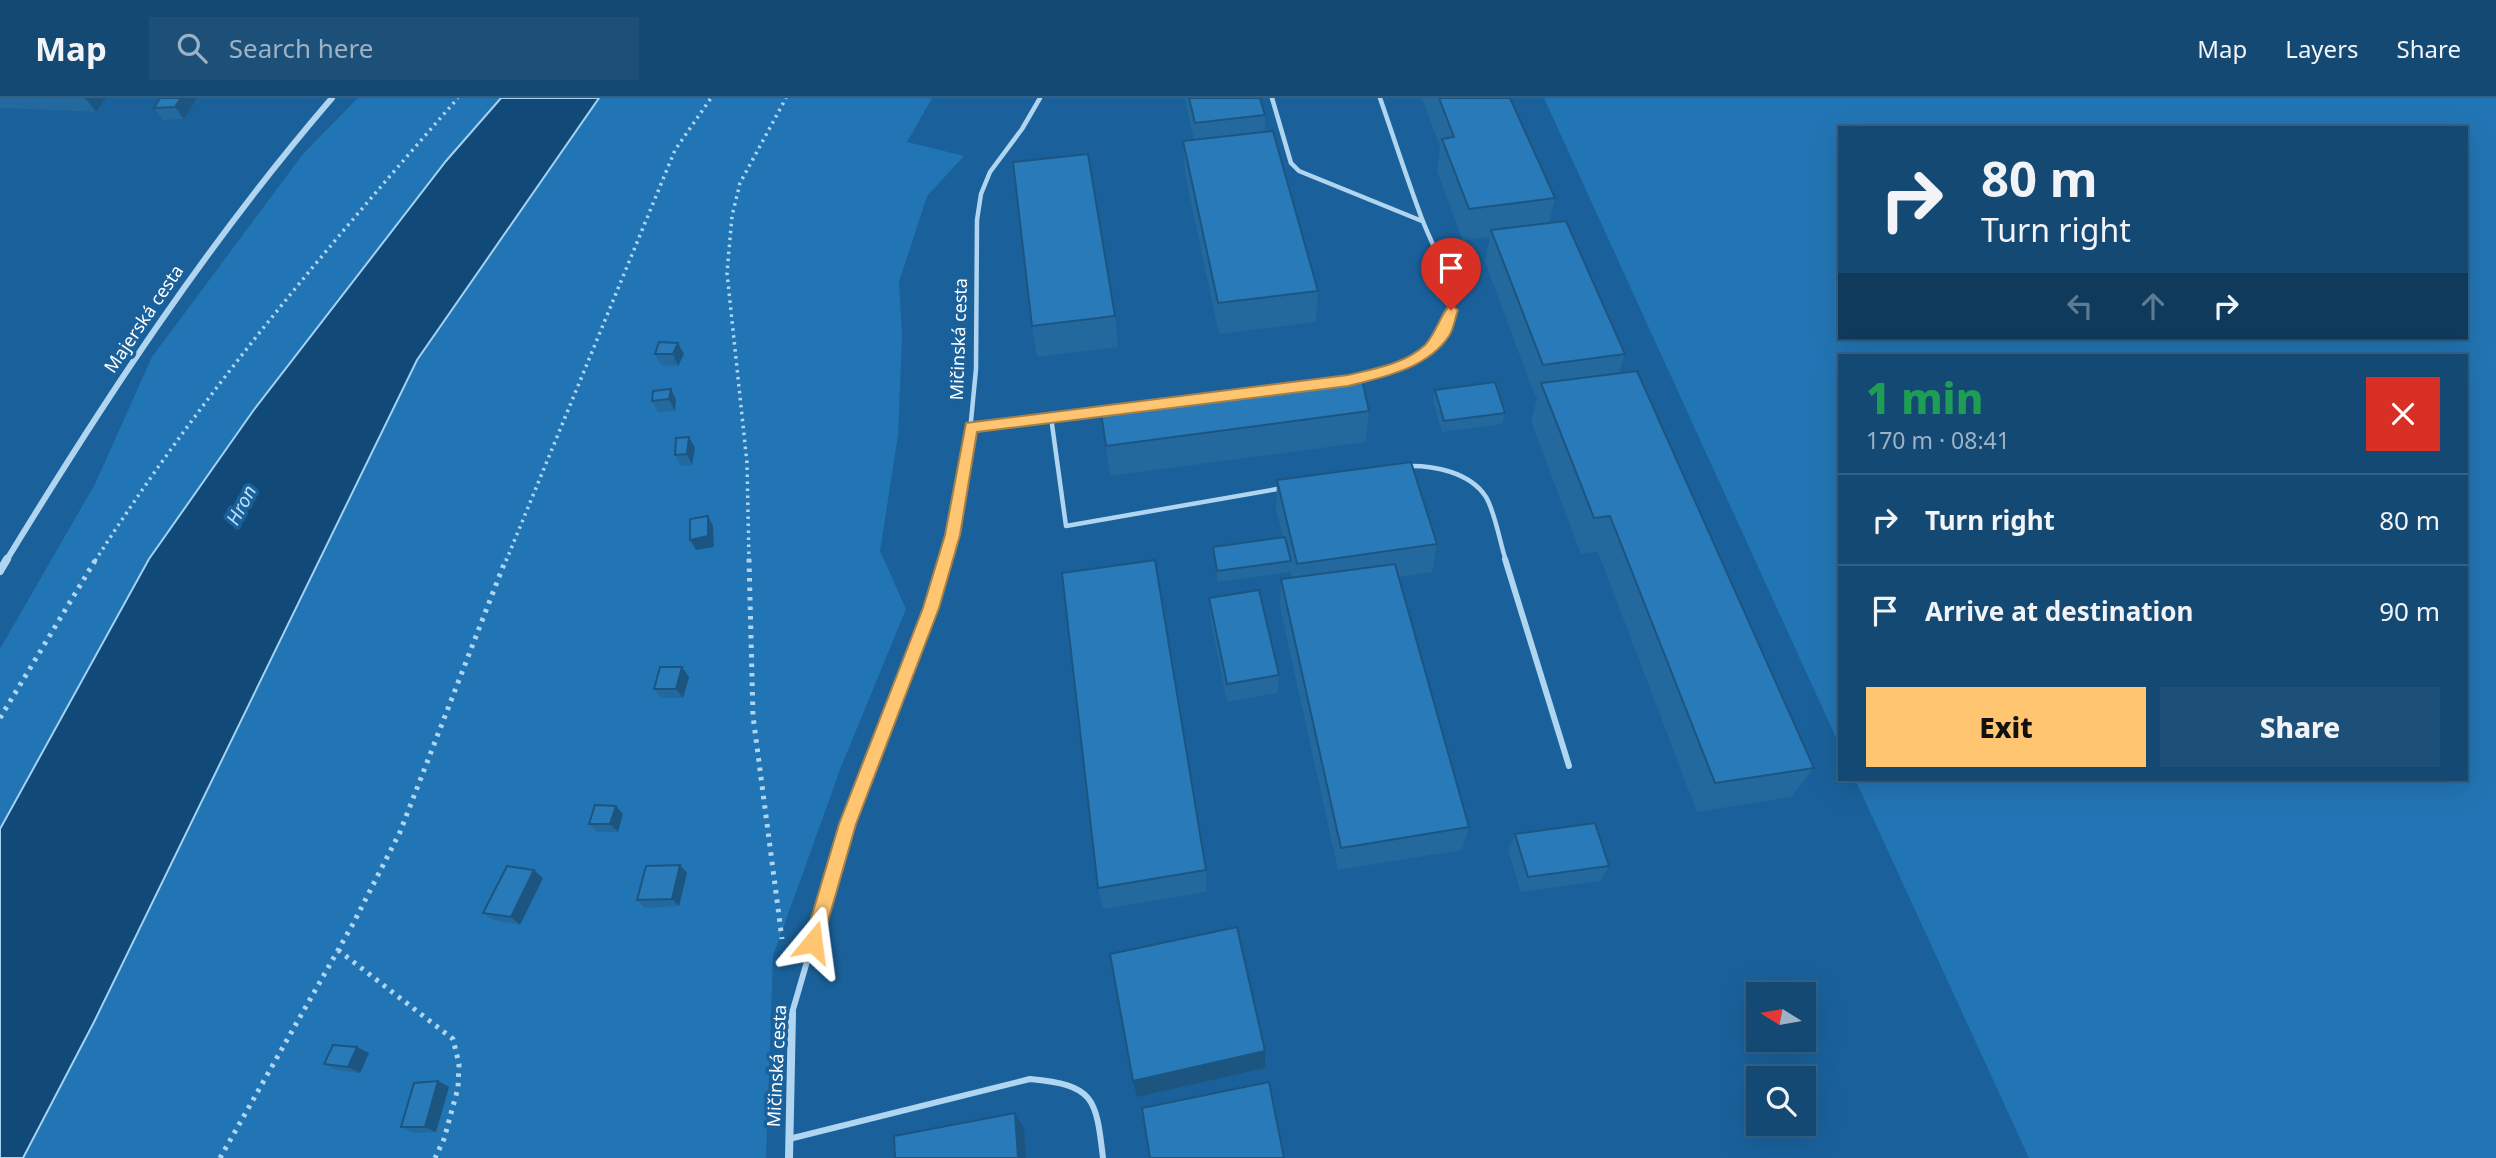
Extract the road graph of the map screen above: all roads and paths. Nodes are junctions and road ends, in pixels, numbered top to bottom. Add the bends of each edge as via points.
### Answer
1 (332, 98) edge
2 (458, 98) edge
3 (711, 98) edge
4 (786, 98) edge
5 (1040, 98) edge
6 (1272, 98) edge
7 (1380, 98) edge
8 (1422, 221) junction
9 (1051, 417) junction
10 (971, 427) junction
11 (1396, 468) edge
12 (1291, 486) edge
13 (0, 571) edge
14 (0, 718) edge
15 (1569, 766) dead end
16 (783, 946) dead end
17 (338, 950) junction
18 (792, 1013) joint
19 (789, 1139) junction
20 (220, 1158) edge
21 (435, 1158) edge
22 (789, 1158) edge
23 (1103, 1158) edge

1 - 13 street, Majerská cesta via 271,168 172,299
2 - 14 path via 351,220 205,404 114,531
3 - 17 path via 675,150 484,614 400,832
4 - 16 path via 740,183 727,273 747,463 753,716
5 - 10 lane, Mičinská cesta via 990,172 981,194
6 - 8 lane via 1291,163 1298,171
7 - 8 lane
8 - 9 lane via 1449,286 1451,310 1444,333 1404,365 1348,380
9 - 10 lane
9 - 12 lane via 1066,526
10 - 18 lane, Mičinská cesta via 953,535 931,608 847,824
11 - 15 lane via 1443,468 1468,479 1486,497
17 - 20 path
17 - 21 path via 453,1039 458,1088
18 - 19 street, Mičinská cesta
19 - 22 street, Mičinská cesta
19 - 23 lane via 1030,1079 1063,1081 1083,1091 1098,1109

